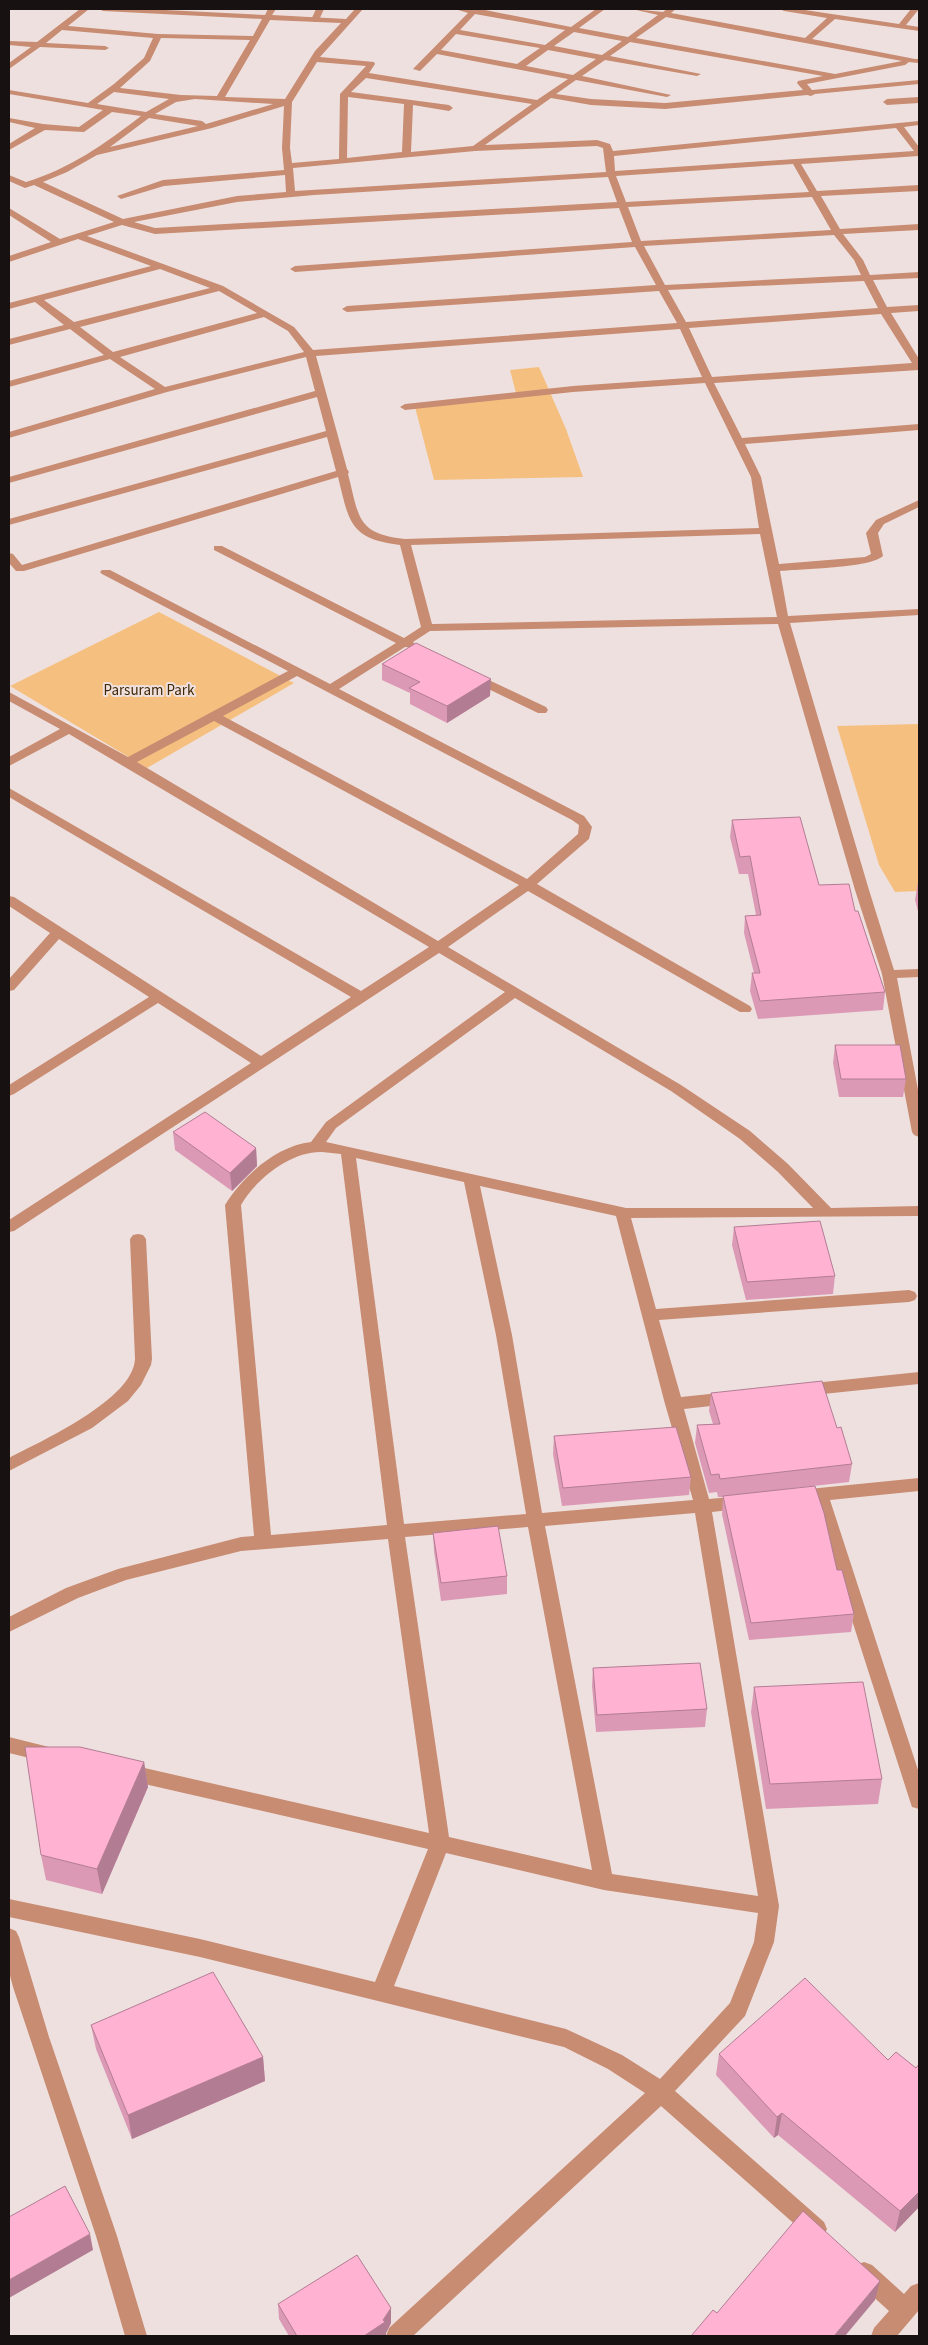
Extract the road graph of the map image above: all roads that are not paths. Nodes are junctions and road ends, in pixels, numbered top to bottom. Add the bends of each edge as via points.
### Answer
1 (85, 9) edge
2 (103, 9) edge
3 (272, 9) edge
4 (320, 9) edge
5 (336, 9) edge
6 (359, 9) edge
7 (459, 9) edge
8 (601, 9) edge
9 (636, 9) edge
10 (784, 9) edge
11 (915, 9) edge
12 (475, 10) edge
13 (669, 11) edge
14 (833, 16) junction
15 (266, 18) junction
16 (315, 20) junction
17 (328, 20) junction
18 (346, 22) junction
19 (901, 26) junction
20 (62, 28) junction
21 (571, 29) junction
22 (455, 30) junction
23 (919, 30) edge
24 (158, 36) junction
25 (256, 38) junction
26 (626, 39) junction
27 (806, 41) junction
28 (9, 43) edge
29 (39, 45) junction
30 (549, 46) junction
31 (104, 48) dead end
32 (435, 51) junction
33 (604, 56) junction
34 (314, 59) junction
35 (917, 61) edge
36 (520, 66) junction
37 (9, 67) edge
38 (417, 69) dead end
39 (698, 74) dead end
40 (364, 75) junction
41 (834, 76) junction
42 (577, 77) junction
43 (919, 82) edge
44 (112, 89) junction
45 (9, 92) edge
46 (418, 93) junction
47 (344, 94) junction
48 (667, 94) dead end
49 (811, 94) junction
50 (550, 96) junction
51 (181, 98) junction
52 (220, 99) junction
53 (919, 100) edge
54 (288, 102) junction
55 (887, 102) dead end
56 (540, 103) junction
57 (90, 105) junction
58 (449, 108) dead end
59 (110, 109) junction
60 (150, 114) junction
61 (9, 120) edge
62 (919, 123) edge
63 (898, 125) junction
64 (209, 126) junction
65 (43, 127) junction
66 (9, 147) edge
67 (475, 148) junction
68 (96, 153) junction
69 (919, 153) edge
70 (610, 154) junction
71 (406, 155) junction
72 (342, 161) junction
73 (796, 162) junction
74 (288, 169) junction
75 (611, 174) junction
76 (9, 178) edge
77 (35, 182) junction
78 (25, 185) junction
79 (9, 188) edge
80 (919, 188) edge
81 (291, 194) junction
82 (814, 194) junction
83 (121, 196) dead end
84 (622, 205) junction
85 (9, 211) edge
86 (122, 222) junction
87 (919, 227) edge
88 (837, 232) junction
89 (80, 237) junction
90 (59, 243) junction
91 (638, 244) junction
92 (9, 259) edge
93 (162, 266) junction
94 (295, 269) dead end
95 (919, 275) edge
96 (868, 278) junction
97 (220, 288) junction
98 (662, 288) junction
99 (35, 298) junction
100 (9, 306) edge
101 (919, 308) edge
102 (347, 309) dead end
103 (884, 310) junction
104 (265, 314) junction
105 (72, 325) junction
106 (684, 327) junction
107 (9, 342) edge
108 (310, 353) junction
109 (112, 356) junction
110 (919, 366) edge
111 (708, 380) junction
112 (9, 384) edge
113 (164, 390) junction
114 (321, 393) junction
115 (406, 407) dead end
116 (919, 427) edge
117 (332, 432) junction
118 (9, 436) edge
119 (738, 441) junction
120 (344, 472) junction
121 (9, 480) edge
122 (919, 503) edge
123 (9, 522) edge
124 (765, 531) junction
125 (405, 542) junction
126 (218, 548) dead end
127 (9, 556) edge
128 (774, 568) junction
129 (106, 572) dead end
130 (919, 612) edge
131 (783, 620) junction
132 (427, 628) junction
133 (403, 643) junction
134 (421, 651) edge
135 (298, 671) junction
136 (464, 672) edge
137 (332, 688) junction
138 (9, 696) edge
139 (542, 710) dead end
140 (214, 716) junction
141 (68, 730) junction
142 (9, 762) edge
143 (128, 762) junction
144 (9, 792) edge
145 (528, 885) junction
146 (9, 900) edge
147 (58, 932) junction
148 (437, 948) junction
149 (919, 973) edge
150 (889, 974) junction
151 (9, 988) edge
152 (513, 993) junction
153 (158, 997) junction
154 (361, 997) junction
155 (745, 1009) dead end
156 (261, 1063) junction
157 (9, 1092) edge
158 (919, 1132) edge
159 (315, 1147) junction
160 (348, 1152) junction
161 (471, 1178) junction
162 (919, 1211) edge
163 (626, 1213) junction
164 (827, 1213) junction
165 (9, 1227) edge
166 (138, 1239) dead end
167 (908, 1296) dead end
168 (652, 1315) junction
169 (919, 1378) edge
170 (792, 1391) edge
171 (743, 1397) edge
172 (673, 1404) junction
173 (9, 1466) edge
174 (919, 1484) edge
175 (820, 1495) junction
176 (781, 1499) edge
177 (761, 1501) edge
178 (703, 1507) junction
179 (535, 1519) junction
180 (396, 1532) junction
181 (263, 1541) junction
182 (9, 1625) edge
183 (9, 1746) edge
184 (66, 1758) edge
185 (104, 1767) edge
186 (919, 1801) edge
187 (440, 1844) junction
188 (604, 1881) junction
189 (769, 1906) junction
190 (9, 1908) edge
191 (9, 1937) edge
192 (381, 1993) junction
193 (661, 2092) junction
194 (912, 2302) edge
195 (136, 2336) edge
196 (397, 2336) edge
197 (882, 2336) edge

1 - 20 street
2 - 15 street
3 - 15 street
4 - 16 street
5 - 17 street
6 - 18 street
7 - 12 street
8 - 21 street
9 - 13 street
10 - 14 street
11 - 19 street
12 - 21 street
12 - 22 street
13 - 26 street
13 - 27 street
14 - 19 street
14 - 27 street
15 - 16 street
15 - 25 street
16 - 17 street
17 - 18 street
18 - 34 street
19 - 23 street
20 - 24 street
20 - 29 street
21 - 26 street
21 - 30 street
22 - 30 street
22 - 32 street
24 - 25 street
24 - 44 street via 147,59
25 - 52 street
26 - 33 street
26 - 41 street
27 - 35 street
28 - 29 street
29 - 31 street
29 - 37 street
30 - 33 street
30 - 36 street
32 - 36 street
32 - 38 street
33 - 39 street
33 - 42 street
34 - 40 street via 371,64
34 - 54 street
35 - 41 street
36 - 42 street
40 - 46 street
40 - 47 street
41 - 49 street via 801,83
42 - 48 street
42 - 50 street
43 - 49 street
44 - 51 street
44 - 57 street
45 - 57 street
46 - 47 street
46 - 56 street
46 - 58 street
46 - 71 street via 409,108
47 - 72 street
49 - 50 street via 647,107
50 - 56 street
51 - 52 street
51 - 60 street
52 - 54 street
53 - 55 street
54 - 64 street
54 - 74 street
56 - 67 street
57 - 59 street
59 - 60 street
59 - 65 street via 81,130
60 - 64 street
60 - 68 street
61 - 65 street
62 - 63 street
63 - 69 street
63 - 70 street
64 - 68 street
65 - 66 street
67 - 70 street via 596,143 604,145
67 - 71 street
68 - 77 street
69 - 73 street
70 - 75 street
71 - 72 street
72 - 74 street
73 - 75 street
73 - 82 street
74 - 81 street
74 - 83 street via 163,182
75 - 81 street
75 - 84 street
76 - 78 street
77 - 78 street
77 - 86 street
78 - 79 street
80 - 82 street
81 - 86 street via 237,199
82 - 84 street
82 - 88 street
84 - 86 street via 156,231
84 - 91 street
85 - 90 street
86 - 89 street
87 - 88 street
88 - 91 street
88 - 96 street
89 - 90 street
89 - 93 street
90 - 92 street
91 - 94 street
91 - 98 street
93 - 97 street
93 - 99 street
95 - 96 street
96 - 98 street
96 - 103 street
97 - 104 street
97 - 105 street
98 - 102 street
98 - 106 street
99 - 100 street
99 - 105 street
101 - 103 street
103 - 106 street
103 - 110 street
104 - 108 street via 290,329
104 - 109 street
105 - 107 street
105 - 109 street
106 - 108 street
106 - 111 street
108 - 113 street
108 - 114 street
109 - 112 street
109 - 113 street
110 - 111 street
111 - 115 street via 565,389
111 - 119 street
113 - 118 street
114 - 117 street
114 - 121 street
116 - 119 street
117 - 120 street
117 - 123 street
119 - 124 street via 756,477
120 - 125 street via 355,521 361,528 370,536
120 - 127 street via 20,570
122 - 128 street via 880,522 872,533 877,556 867,560
124 - 125 street
124 - 128 street
125 - 132 street
126 - 133 street
128 - 131 street
129 - 135 street
130 - 131 street
131 - 132 street
131 - 150 street
132 - 133 street
133 - 134 street
133 - 137 street
135 - 137 street
135 - 140 street
136 - 139 street
137 - 145 street via 584,822 587,830 584,836
138 - 141 street
140 - 143 street
140 - 145 street
141 - 142 street
141 - 143 street
143 - 148 street
144 - 154 street
145 - 148 street
145 - 155 street
146 - 147 street
147 - 151 street
147 - 153 street
148 - 152 street
148 - 154 street
149 - 150 street
150 - 158 street
152 - 159 street via 331,1125
152 - 164 street via 711,1110 783,1168
153 - 156 street
153 - 157 street
154 - 156 street
156 - 165 street
159 - 160 street
159 - 181 street via 288,1155 247,1186 233,1205
160 - 161 street
160 - 180 street
161 - 163 street
161 - 179 street via 504,1336
162 - 164 street
163 - 164 street
163 - 168 street via 623,1221
166 - 173 street via 144,1322 143,1364 131,1388 98,1416
167 - 168 street
168 - 172 street
169 - 170 street
171 - 172 street
172 - 178 street
174 - 175 street
175 - 176 street
175 - 186 street
177 - 178 street
178 - 179 street
178 - 189 street
179 - 180 street
179 - 188 street
180 - 181 street
180 - 187 street
181 - 182 street via 124,1574 72,1593
183 - 184 street
185 - 187 street
187 - 188 street
187 - 192 street
188 - 189 street
189 - 193 street via 764,1942 738,2008
190 - 192 street via 200,1948
191 - 195 street via 19,1977 96,2203
192 - 193 street via 566,2038 635,2072
193 - 194 street via 840,2251
193 - 196 street
194 - 197 street

